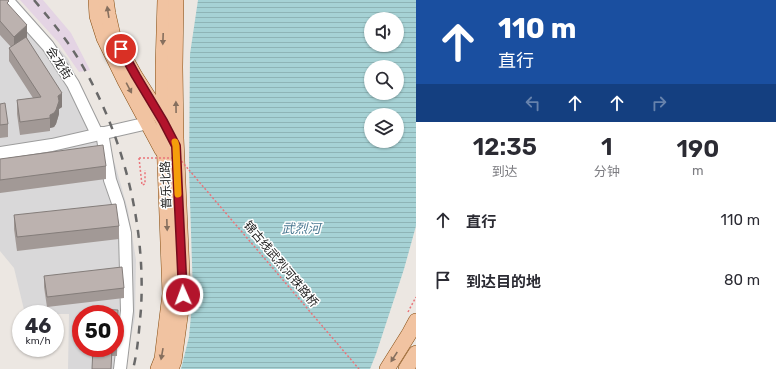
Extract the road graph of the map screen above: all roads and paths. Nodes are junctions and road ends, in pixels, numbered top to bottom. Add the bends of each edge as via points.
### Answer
1 (7, 0) edge
2 (96, 0) edge
3 (106, 0) edge
4 (164, 0) edge
5 (176, 0) edge
6 (163, 121) junction
7 (148, 123) junction
8 (100, 134) junction
9 (170, 150) junction
10 (0, 153) edge
11 (144, 170) dead end
12 (416, 321) edge
13 (412, 336) edge
14 (416, 353) edge
15 (120, 369) edge
16 (158, 369) edge
17 (171, 369) edge
18 (359, 369) edge
19 (387, 369) edge
20 (406, 369) edge

1 - 8 street, 会龙街 via 48,46
2 -> 7 main road via 97,16 104,38
6 -> 3 main road via 113,36
4 -> 6 main road
9 -> 5 main road, 普乐北路
6 - 9 main road
7 - 8 street
7 - 9 main road
8 - 10 street
8 - 15 street, 会龙街 via 125,233 127,311
9 -> 16 main road, 普乐北路 via 170,294 162,359
9 - 17 main road, 普乐北路 via 183,295
11 - 18 path, 锦古线武烈河铁路桥, bridge via 145,184 142,185 139,158 179,158
12 - 13 main road
13 -> 19 main road
14 - 20 main road

